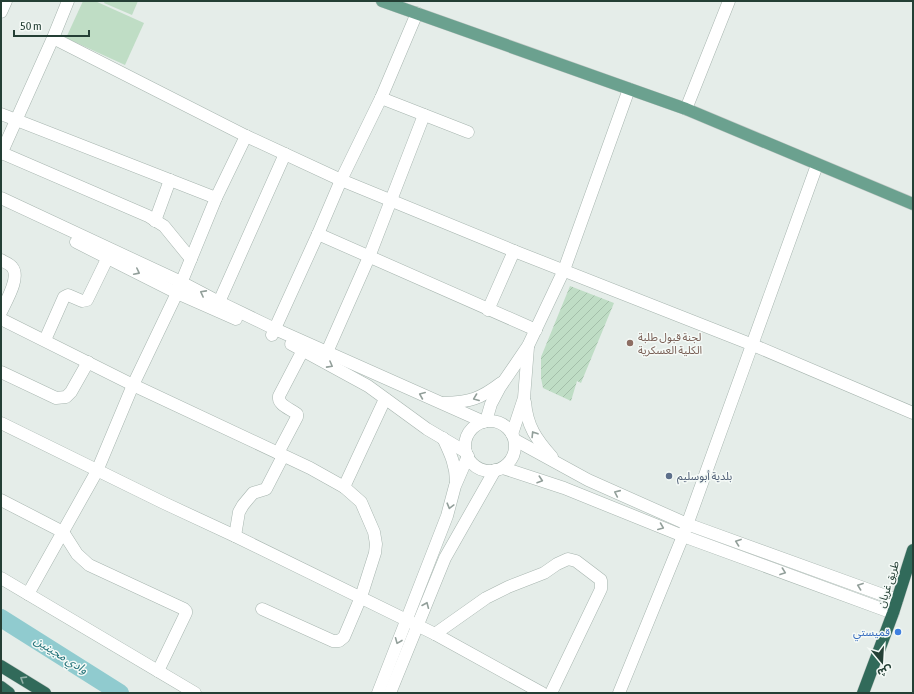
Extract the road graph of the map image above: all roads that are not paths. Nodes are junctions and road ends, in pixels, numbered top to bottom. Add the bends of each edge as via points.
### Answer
1 (6, 1) edge
2 (68, 1) edge
3 (382, 1) edge
4 (729, 1) edge
5 (1, 12) edge
6 (417, 13) junction
7 (54, 38) junction
8 (629, 89) junction
9 (381, 98) junction
10 (686, 109) junction
11 (1, 114) edge
12 (424, 115) junction
13 (17, 120) junction
14 (468, 132) dead end
15 (246, 136) junction
16 (1, 154) edge
17 (285, 154) junction
18 (817, 165) junction
19 (170, 180) junction
20 (341, 180) junction
21 (1, 198) edge
22 (216, 198) junction
23 (391, 201) junction
24 (913, 204) edge
25 (1, 206) edge
26 (155, 220) junction
27 (318, 234) junction
28 (514, 251) junction
29 (369, 256) junction
30 (108, 257) junction
31 (191, 259) junction
32 (1, 260) edge
33 (564, 270) junction
34 (179, 288) junction
35 (218, 302) junction
36 (488, 310) junction
37 (1, 312) edge
38 (1, 319) edge
39 (536, 330) junction
40 (274, 332) junction
41 (45, 340) junction
42 (753, 344) junction
43 (528, 346) junction
44 (303, 350) junction
45 (327, 352) junction
46 (88, 362) junction
47 (1, 372) edge
48 (506, 378) junction
49 (132, 385) junction
50 (524, 398) junction
51 (386, 399) junction
52 (441, 403) junction
53 (913, 413) edge
54 (485, 421) junction
55 (1, 423) edge
56 (514, 437) junction
57 (442, 438) junction
58 (467, 454) junction
59 (281, 455) junction
60 (558, 464) junction
61 (499, 469) junction
62 (97, 471) junction
63 (456, 486) junction
64 (344, 487) junction
65 (1, 500) edge
66 (685, 530) junction
67 (63, 532) junction
68 (235, 536) junction
69 (913, 550) edge
70 (1, 578) edge
71 (28, 594) junction
72 (361, 597) junction
73 (897, 600) junction
74 (262, 609) dead end
75 (892, 613) junction
76 (412, 622) junction
77 (435, 634) junction
78 (1, 666) edge
79 (158, 671) junction
80 (1, 688) edge
81 (10, 693) edge
82 (45, 693) edge
83 (195, 693) edge
84 (378, 693) edge
85 (390, 693) edge
86 (542, 693) edge
87 (551, 693) edge
88 (619, 693) edge
89 (863, 693) edge

1 - 5 street
2 - 7 street
3 - 6 main road
4 - 10 street
6 - 8 main road
6 - 9 street
7 - 13 street
7 - 15 street
8 - 10 main road
8 - 33 street
9 - 12 street
9 - 20 street
10 - 18 main road
11 - 13 street
12 - 14 street
12 - 23 street
13 - 16 street
13 - 19 street
15 - 17 street
15 - 22 street
16 - 26 street
17 - 20 street
17 - 35 street
18 - 24 main road
18 - 42 street
19 - 22 street
19 - 26 street
20 - 23 street
20 - 27 street
21 - 34 street
22 - 31 street
23 - 28 street
23 - 29 street
25 - 30 street
26 - 31 street via 164,226
27 - 29 street
27 - 40 street
28 - 33 street
28 - 36 street
29 - 36 street
29 - 45 street
30 -> 34 street
30 - 41 street via 87,300 82,301 68,295 64,297
31 - 34 street
32 - 37 street via 12,266 16,275
33 - 39 street
33 - 42 street
35 -> 34 street
34 - 40 street
34 - 49 street
35 - 40 street
36 - 39 street
38 - 41 street
39 - 43 street
40 - 44 street
40 - 45 street
41 - 46 street
42 - 53 street
42 - 66 street
43 - 48 street
43 - 50 street
44 -> 51 street via 368,386
44 - 59 street via 278,400 297,414
52 -> 45 street
46 - 47 street via 66,397 56,398
46 - 49 street
48 -> 52 street via 480,397 464,402
48 - 54 street via 491,404
49 - 59 street
49 - 62 street
50 - 56 street
60 -> 50 street via 532,432
51 - 57 street
51 - 64 street
52 - 54 street
54 - 56 street via 501,423
54 - 58 street via 471,430 467,437
55 - 62 street
56 - 60 street
56 - 61 street via 514,456 509,463
57 - 58 street
57 - 63 street via 456,470
58 - 61 street via 472,463 479,468 487,471
58 - 63 street
59 - 64 street
59 - 68 street via 266,489 253,493 239,512
66 -> 60 street
61 -> 66 street via 571,490
76 -> 61 street via 445,558
62 - 67 street
62 - 68 street
63 -> 76 street
64 - 72 street via 361,502 374,532 376,544 373,563
65 - 67 street
73 -> 66 street
66 -> 75 street
66 - 88 street
67 - 71 street
67 - 79 street via 76,554 89,565 186,611
68 - 72 street
69 - 73 highway, طريق غريان
70 - 71 street
71 - 79 street
72 - 74 street via 344,637 339,641 333,641
72 - 76 street
73 - 75 highway, طريق غريان
75 - 89 highway, طريق غريان
76 - 77 street
76 -> 84 street
76 - 85 street
77 - 86 street
77 - 87 street via 486,598 508,586 544,573 568,559 576,561 601,580 601,589
82 -> 78 highway
79 - 83 street
80 - 81 highway

